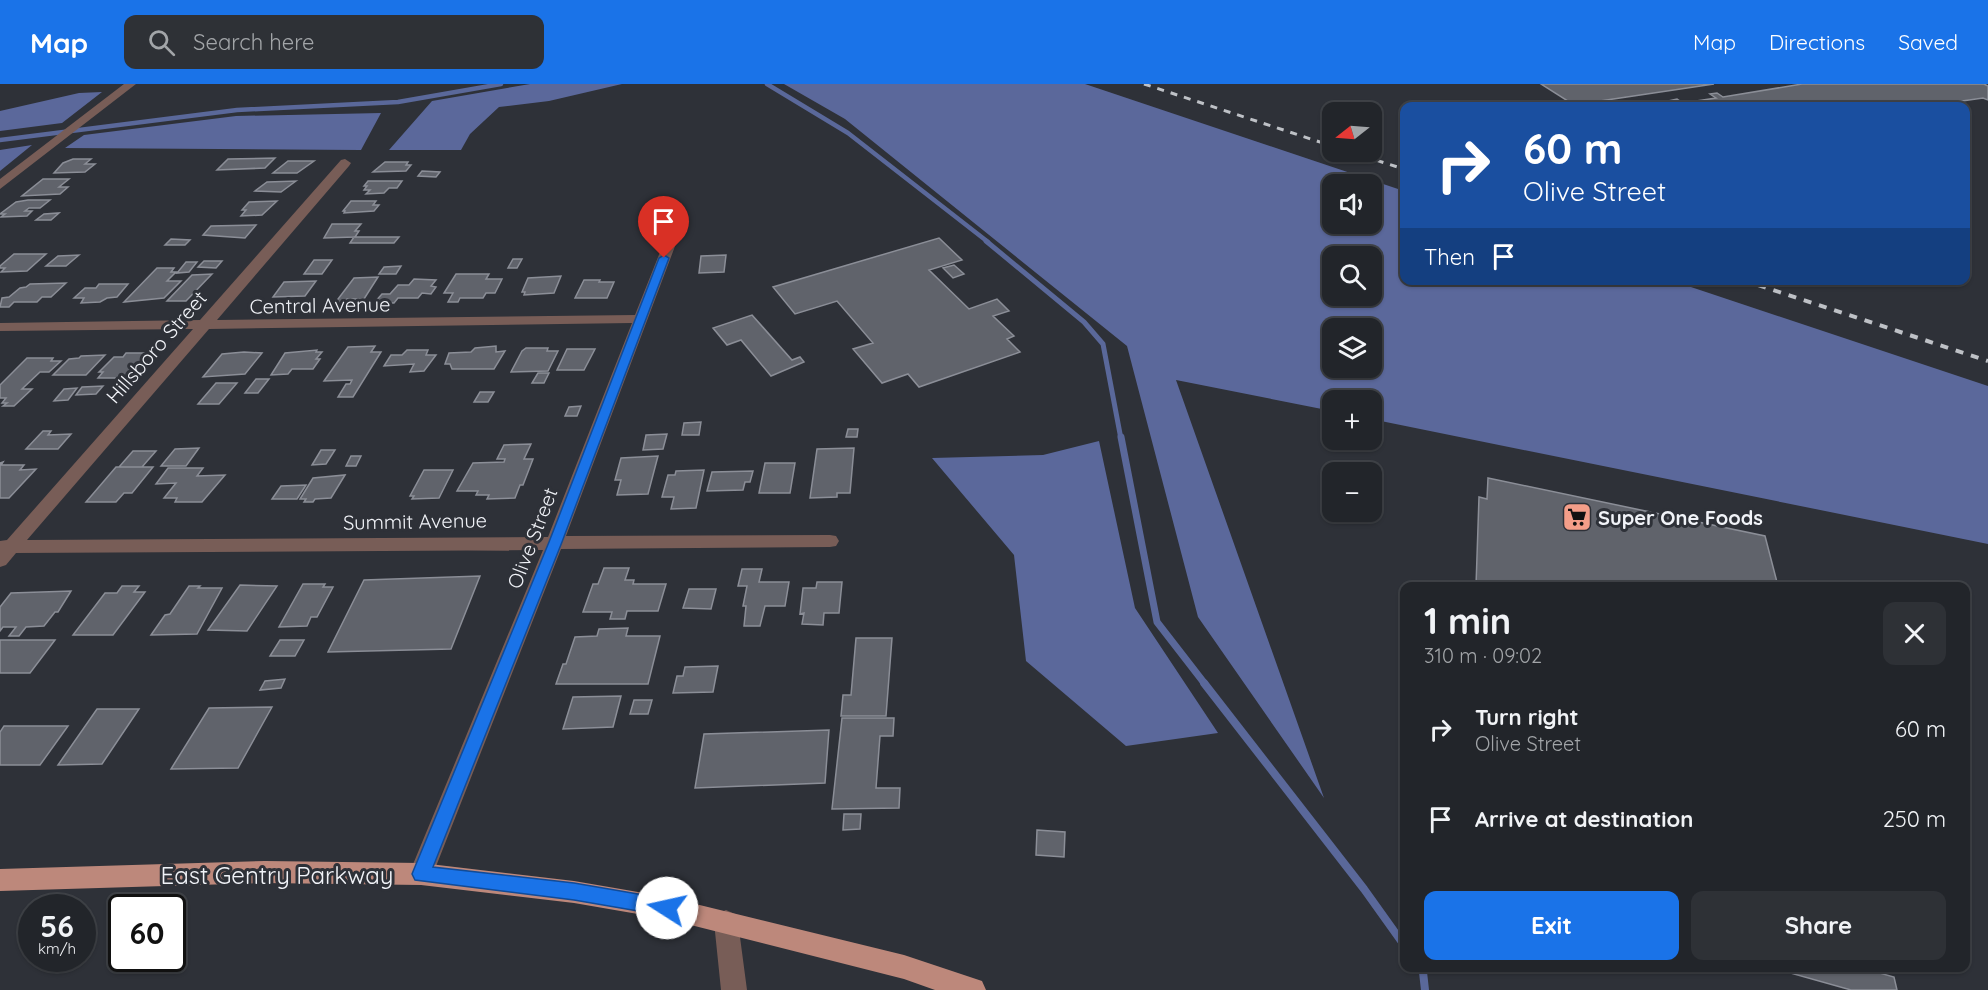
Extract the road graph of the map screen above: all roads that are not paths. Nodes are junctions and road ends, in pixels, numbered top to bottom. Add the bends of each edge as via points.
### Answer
1 (131, 84) edge
2 (345, 163) dead end
3 (0, 185) edge
4 (680, 217) dead end
5 (640, 319) junction
6 (202, 326) junction
7 (0, 327) edge
8 (830, 541) dead end
9 (555, 542) junction
10 (4, 551) edge
11 (421, 874) junction
12 (0, 880) edge
13 (726, 922) junction
14 (734, 990) edge
15 (973, 990) edge

1 - 3 street
2 - 6 street, Hillsboro Street
4 - 5 street, Olive Street
5 - 6 street, Central Avenue
5 - 9 street, Olive Street
6 - 7 street, Central Avenue
6 - 10 street, Hillsboro Street
8 - 9 street, Summit Avenue
9 - 10 street, Summit Avenue
9 - 11 street, Olive Street
11 - 12 main road, East Gentry Parkway via 265,872
11 - 13 main road, East Gentry Parkway via 574,892
13 - 14 street
13 - 15 main road, East Gentry Parkway via 904,967

